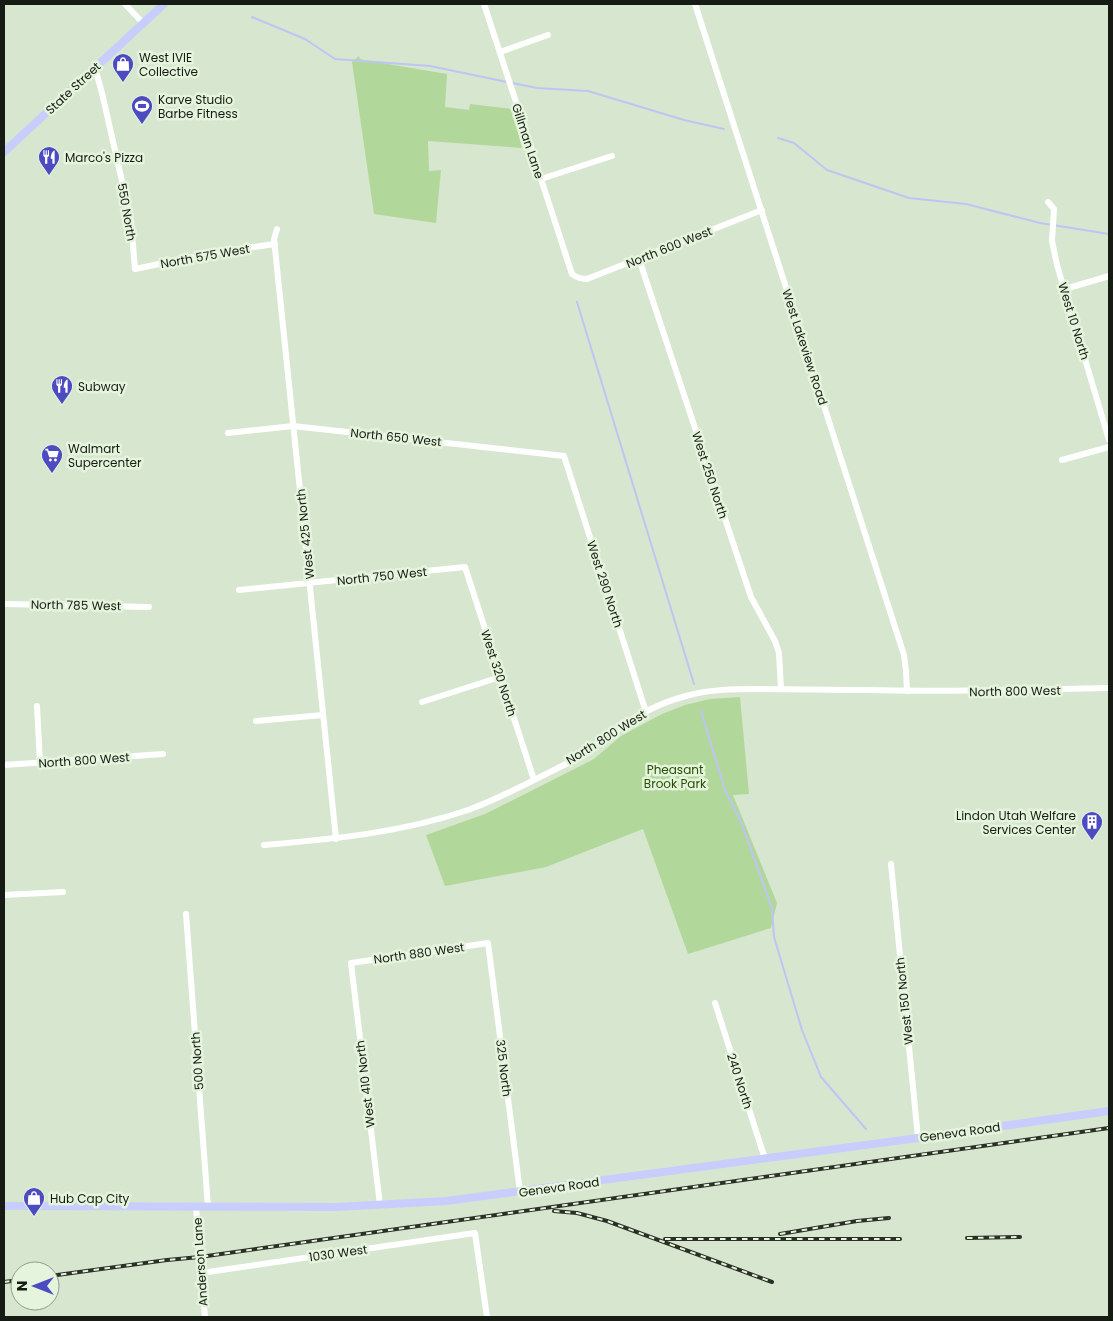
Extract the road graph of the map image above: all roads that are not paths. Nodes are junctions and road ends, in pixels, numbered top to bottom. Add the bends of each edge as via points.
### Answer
1 (125, 4) edge
2 (164, 4) edge
3 (484, 4) edge
4 (695, 4) edge
5 (143, 23) junction
6 (548, 35) dead end
7 (500, 52) junction
8 (95, 68) junction
9 (4, 152) edge
10 (612, 156) dead end
11 (541, 179) junction
12 (1048, 202) dead end
13 (762, 210) junction
14 (277, 230) dead end
15 (275, 244) junction
16 (639, 259) junction
17 (135, 269) joint
18 (575, 276) joint
19 (1109, 276) edge
20 (1065, 289) junction
21 (293, 426) junction
22 (228, 433) dead end
23 (1109, 440) edge
24 (1109, 447) edge
25 (564, 456) joint
26 (1062, 460) dead end
27 (465, 567) joint
28 (310, 583) junction
29 (239, 590) dead end
30 (4, 604) edge
31 (149, 607) dead end
32 (500, 677) junction
33 (1109, 688) edge
34 (781, 689) junction
35 (906, 691) junction
36 (422, 702) dead end
37 (37, 706) dead end
38 (646, 712) junction
39 (324, 715) junction
40 (256, 722) dead end
41 (163, 754) dead end
42 (40, 763) junction
43 (4, 765) edge
44 (534, 780) junction
45 (336, 839) junction
46 (264, 846) dead end
47 (891, 864) dead end
48 (62, 892) dead end
49 (4, 896) edge
50 (186, 914) dead end
51 (488, 943) joint
52 (351, 963) joint
53 (715, 1003) dead end
54 (1109, 1111) edge
55 (918, 1138) junction
56 (765, 1159) junction
57 (520, 1192) junction
58 (380, 1205) junction
59 (4, 1206) edge
60 (196, 1207) junction
61 (208, 1208) junction
62 (201, 1273) junction
63 (205, 1317) edge
64 (487, 1317) edge

1 - 5 street
2 - 5 main road, State Street
3 - 7 street, Gillman Lane
4 - 13 street, West Lakeview Road
5 - 8 main road, State Street
6 - 7 street
7 - 11 street, Gillman Lane
8 - 9 main road, State Street
8 - 17 street, 550 North via 131,221
10 - 11 street
11 - 18 street, Gillman Lane
12 - 20 street, West 10 North via 1054,210 1052,241
13 - 16 street, North 600 West
13 - 35 street, West Lakeview Road via 904,655
14 - 15 street, West 425 North
15 - 17 street, North 575 West
15 - 21 street, West 425 North
16 - 18 street, North 600 West via 587,278
16 - 34 street, West 250 North via 751,597 779,653
19 - 20 street
20 - 23 street, West 10 North
21 - 22 street, North 650 West
21 - 25 street, North 650 West
21 - 28 street, West 425 North
24 - 26 street
25 - 38 street, West 290 North
27 - 28 street, North 750 West
27 - 32 street, West 320 North
28 - 29 street, North 750 West
28 - 39 street, West 425 North
30 - 31 street, North 785 West
32 - 36 street
32 - 44 street, West 320 North
33 - 35 street, North 800 West
34 - 35 street, North 800 West
34 - 38 street, North 800 West via 699,692
37 - 42 street
38 - 44 street, North 800 West via 584,754
39 - 40 street
39 - 45 street, West 425 North
41 - 42 street, North 800 West
42 - 43 street, North 800 West
44 - 45 street, North 800 West via 497,798 437,820
45 - 46 street, North 800 West
47 - 55 street, West 150 North
48 - 49 street
50 - 61 street, 500 North
51 - 52 street, North 880 West
51 - 57 street, 325 North
52 - 58 street, West 410 North
53 - 56 street, 240 North
54 - 55 main road, Geneva Road
55 - 56 main road, Geneva Road
56 - 57 main road, Geneva Road
57 - 58 main road, Geneva Road
58 - 61 main road, Geneva Road
59 - 60 main road, Geneva Road
60 - 61 main road, Geneva Road
60 - 62 street, Anderson Lane
62 - 63 street, Anderson Lane
62 - 64 street, 1030 West via 475,1233

